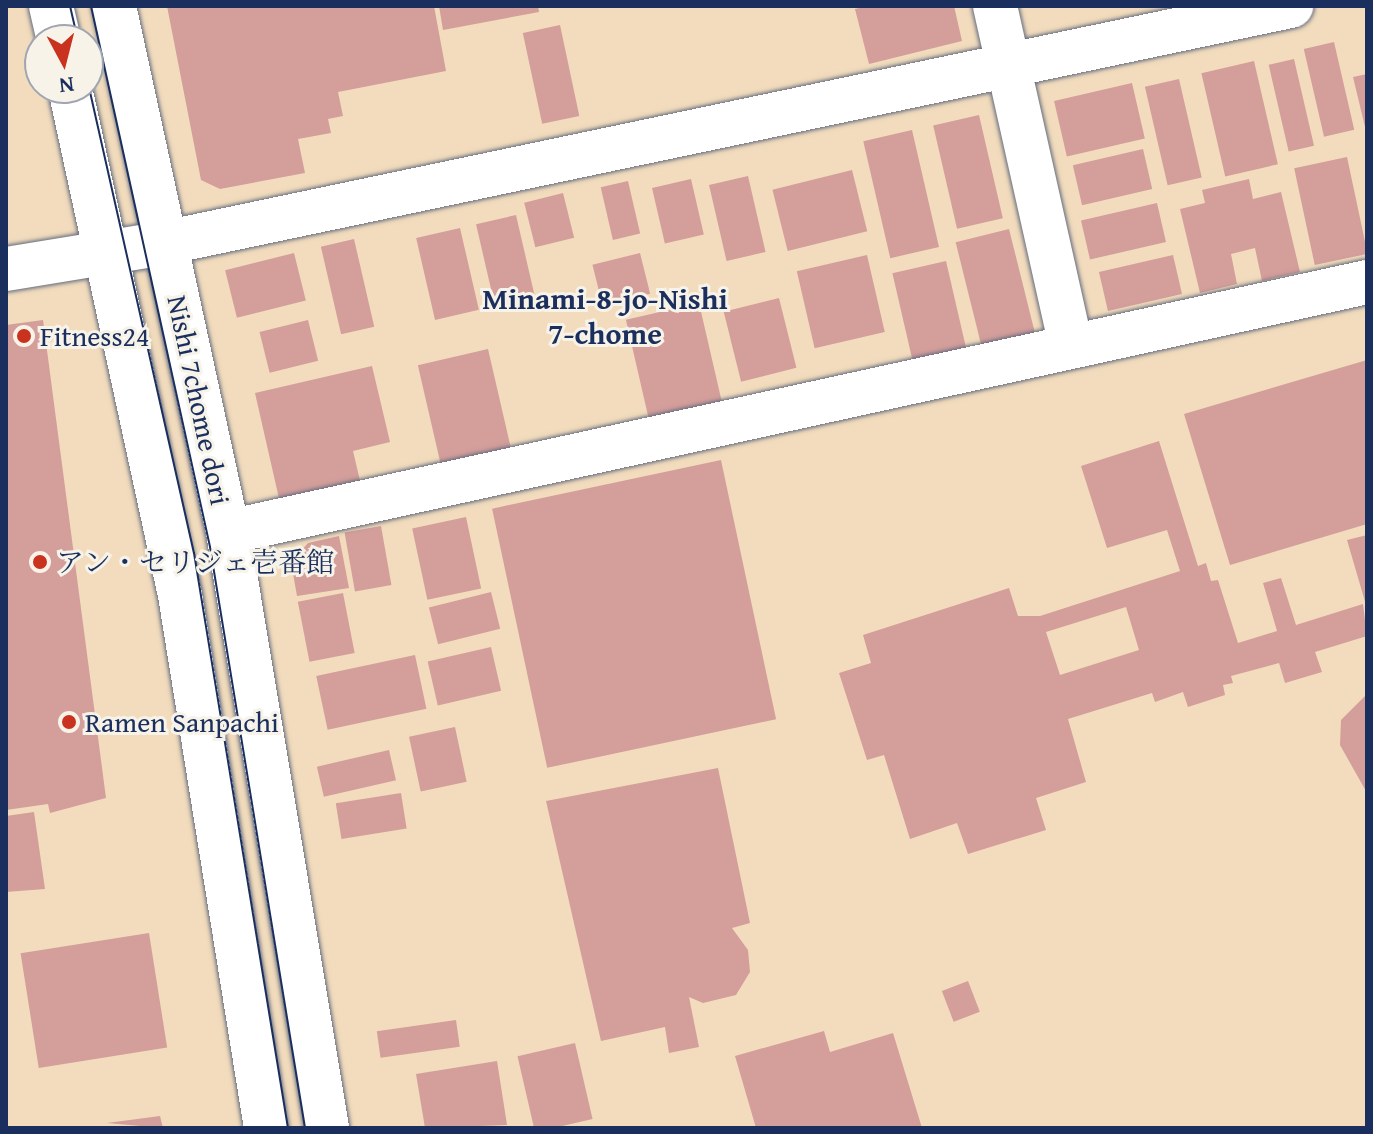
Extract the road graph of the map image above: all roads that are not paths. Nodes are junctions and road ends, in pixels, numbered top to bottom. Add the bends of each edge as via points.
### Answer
1 (114, 6) edge
2 (995, 6) edge
3 (1291, 6) edge
4 (1009, 67) junction
5 (74, 104) edge
6 (164, 243) junction
7 (108, 253) junction
8 (6, 269) edge
9 (1367, 282) edge
10 (1071, 347) junction
11 (228, 532) junction
12 (266, 1128) edge
13 (327, 1128) edge

1 - 6 street, Nishi 7chome dori
2 - 4 street
3 - 4 street
4 - 6 street
4 - 10 street
5 - 7 street
6 - 7 street
6 - 11 street, Nishi 7chome dori
7 - 8 street
7 - 12 street via 180,595
9 - 10 street
10 - 11 street
11 - 13 street, Nishi 7chome dori

